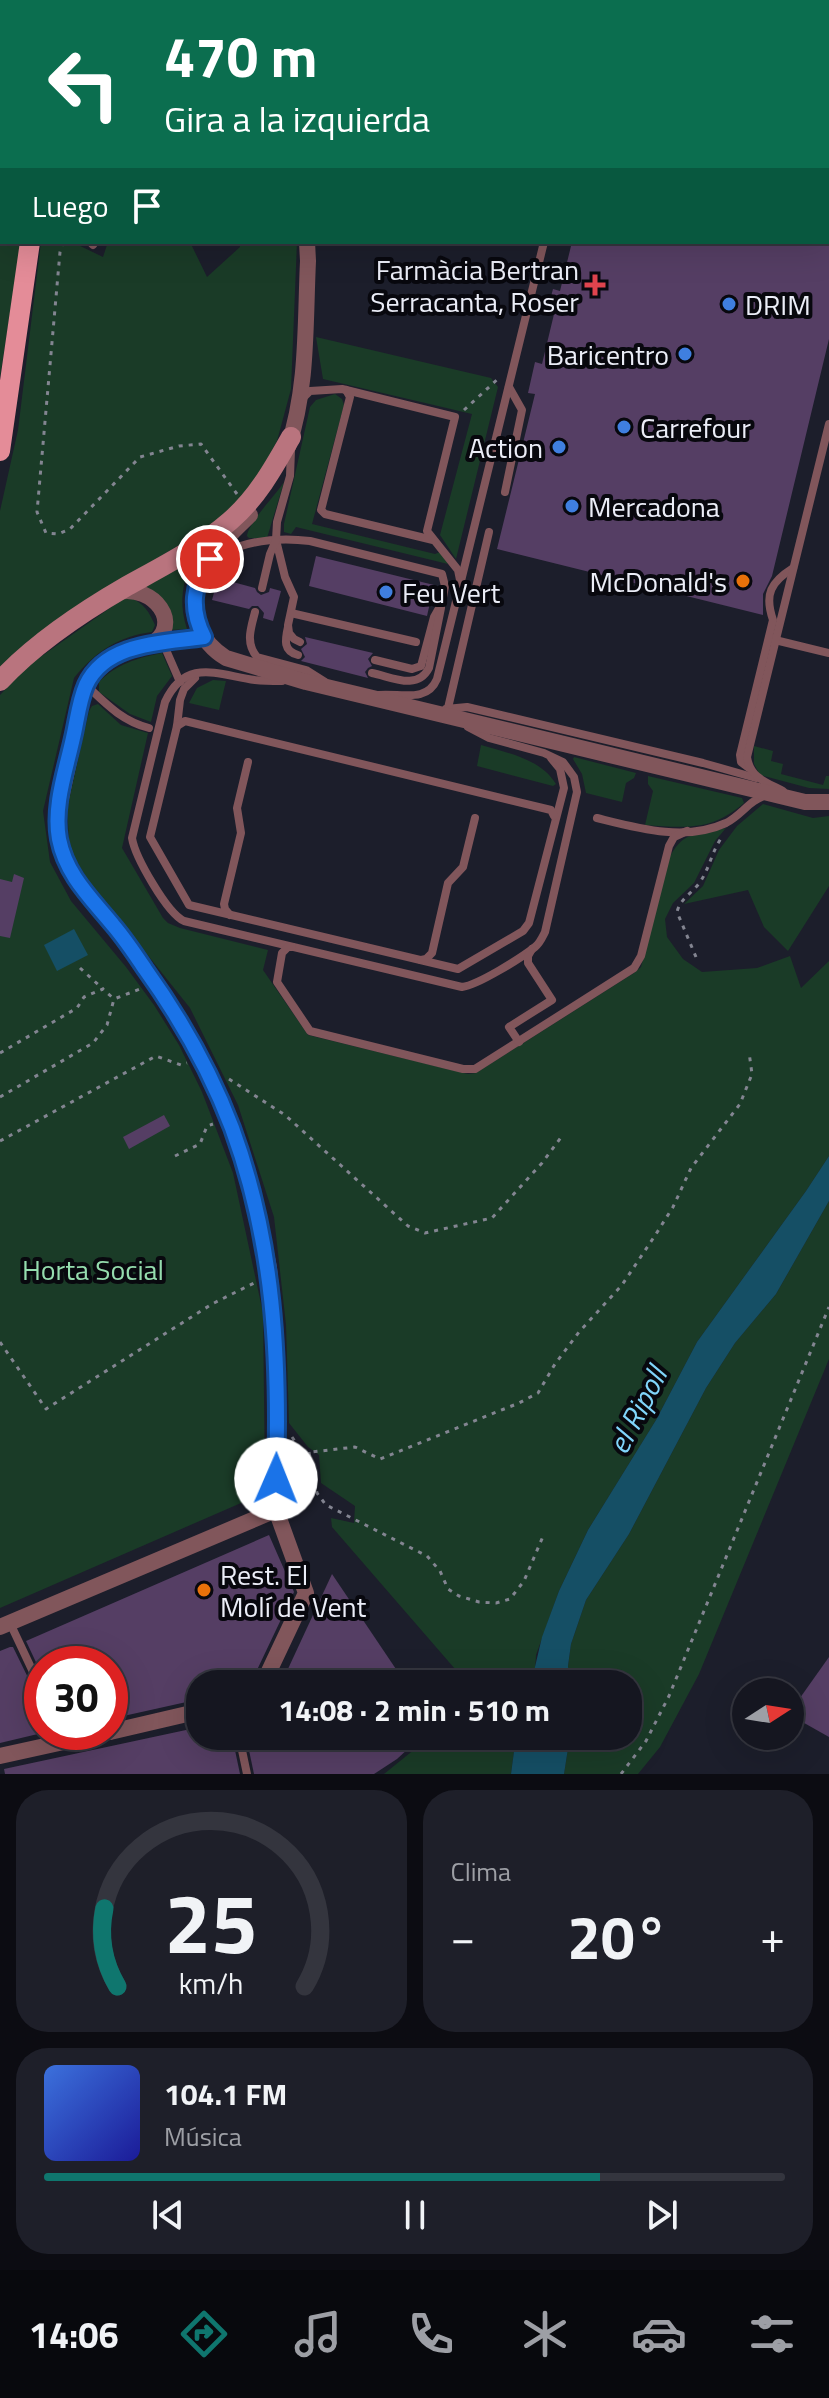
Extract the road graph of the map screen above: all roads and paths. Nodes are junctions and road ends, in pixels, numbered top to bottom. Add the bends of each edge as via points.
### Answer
1 (30, 244) edge
2 (62, 244) edge
3 (309, 244) edge
4 (544, 244) edge
5 (514, 364) junction
6 (509, 386) junction
7 (346, 390) junction
8 (299, 406) junction
9 (455, 417) junction
10 (829, 424) edge
11 (291, 437) junction
12 (0, 451) edge
13 (505, 492) dead end
14 (245, 506) junction
15 (489, 532) dead end
16 (276, 540) junction
17 (434, 540) junction
18 (210, 559) junction
19 (793, 568) junction
20 (460, 585) junction
21 (262, 588) dead end
22 (116, 593) junction
23 (442, 603) junction
24 (255, 612) dead end
25 (291, 613) junction
26 (288, 625) junction
27 (204, 637) junction
28 (775, 640) junction
29 (300, 642) dead end
30 (416, 642) dead end
31 (156, 644) junction
32 (829, 653) edge
33 (298, 655) dead end
34 (375, 660) dead end
35 (223, 673) junction
36 (372, 673) dead end
37 (0, 681) edge
38 (180, 682) junction
39 (306, 682) junction
40 (86, 686) junction
41 (335, 689) junction
42 (364, 696) junction
43 (448, 712) junction
44 (177, 726) junction
45 (149, 728) dead end
46 (544, 753) junction
47 (248, 762) dead end
48 (749, 768) junction
49 (760, 780) junction
50 (776, 795) junction
51 (805, 802) junction
52 (829, 802) edge
53 (555, 817) junction
54 (735, 817) junction
55 (475, 818) dead end
56 (597, 818) dead end
57 (687, 831) junction
58 (230, 915) junction
59 (294, 947) junction
60 (532, 949) junction
61 (696, 957) dead end
62 (421, 960) junction
63 (80, 968) dead end
64 (155, 983) junction
65 (103, 989) junction
66 (114, 999) junction
67 (519, 1042) junction
68 (749, 1052) dead end
69 (0, 1053) edge
70 (203, 1060) junction
71 (0, 1097) edge
72 (228, 1119) junction
73 (562, 1136) dead end
74 (0, 1141) edge
75 (175, 1156) dead end
76 (269, 1275) junction
77 (829, 1307) edge
78 (0, 1342) edge
79 (278, 1418) junction
80 (309, 1452) junction
81 (276, 1510) junction
82 (544, 1534) dead end
83 (5, 1625) edge
84 (24, 1659) edge
85 (270, 1670) edge
86 (186, 1714) edge
87 (128, 1728) edge
88 (24, 1749) edge
89 (242, 1750) edge
90 (0, 1756) edge
91 (247, 1774) edge
92 (621, 1774) edge

1 - 12 main road
2 - 14 path via 37,512 46,533 70,529 140,457 179,446 201,444
3 - 8 street
4 - 5 lane
5 - 6 lane
5 - 9 path
6 - 13 lane via 522,410
6 - 20 lane
7 - 8 lane via 310,391
7 - 9 lane
7 - 17 lane via 350,397 322,512
8 - 11 street
9 - 17 lane via 427,527
10 - 19 lane
11 - 14 street
11 - 16 lane via 290,476
11 - 18 street via 276,482
14 - 22 street via 183,556
15 - 43 lane
16 - 18 lane
16 - 21 lane
16 - 23 lane via 310,541 438,572 445,580
16 - 25 lane via 294,597
17 - 20 lane via 458,570
18 - 27 street via 195,591 195,616
19 - 28 lane
19 - 48 lane via 773,582 773,620 740,755
20 - 42 lane via 432,689 417,695
22 - 31 street via 142,592 159,606 165,626
22 - 37 street via 51,636
23 - 34 lane via 421,666 412,669
23 - 36 lane via 424,677 408,681
24 - 41 lane via 249,640 257,657 306,670
25 - 26 lane
25 - 30 lane
26 - 29 lane via 291,637
26 - 33 lane via 285,643
27 - 31 street
27 - 39 street via 226,658
28 - 32 lane
28 - 48 lane via 747,757
31 - 38 lane
31 - 40 street via 110,659
35 - 38 lane via 199,673
35 - 39 lane
35 - 44 lane via 204,674 187,684
38 - 59 lane via 165,702 133,831 136,852 179,919
39 - 41 street
40 - 45 lane via 117,714
40 - 64 street via 59,803 59,837 80,887
41 - 42 street
42 - 43 street
43 - 46 lane via 489,738
43 - 49 lane via 467,707
43 - 50 street
44 - 53 lane via 185,721 236,733 551,810
44 - 58 lane via 150,837 189,905
46 - 53 lane via 558,765 564,781
46 - 60 lane via 567,765 577,792 545,932
47 - 58 lane via 237,808 241,833 224,904
48 - 49 lane
49 - 51 lane
50 - 51 street
50 - 54 lane via 757,798
51 - 52 street
53 - 62 lane via 526,927 461,969
54 - 57 lane
54 - 61 path via 700,882 678,907 677,918
55 - 62 lane via 463,867 448,883 432,953
56 - 57 lane via 650,830
57 - 67 lane via 669,846 634,968
58 - 62 lane
59 - 60 lane via 462,987
59 - 67 lane via 284,951 277,982 314,1033 463,1069 481,1067
60 - 67 lane via 528,959 552,1000 509,1027
63 - 65 path
64 - 66 path
64 - 70 street
65 - 66 path
65 - 69 path
66 - 71 path via 107,1025 93,1043
68 - 80 path via 752,1074 740,1104 691,1168 673,1207 622,1285 579,1332 538,1393 380,1459 355,1447
70 - 72 street
70 - 73 path via 285,1115 408,1226 425,1233 492,1218
70 - 74 path via 181,1065 156,1056
72 - 75 path via 207,1126 200,1144
72 - 76 street via 257,1208
76 - 78 path via 212,1304 46,1409
76 - 79 street
77 - 92 path via 669,1696
79 - 80 path via 303,1453
79 - 81 street
80 - 82 path via 317,1493 326,1505 427,1556 448,1589 459,1596 479,1602 510,1599 524,1581
81 - 83 street
81 - 85 street via 306,1593
83 - 84 lane
86 - 87 street
88 - 90 street
89 - 91 lane

